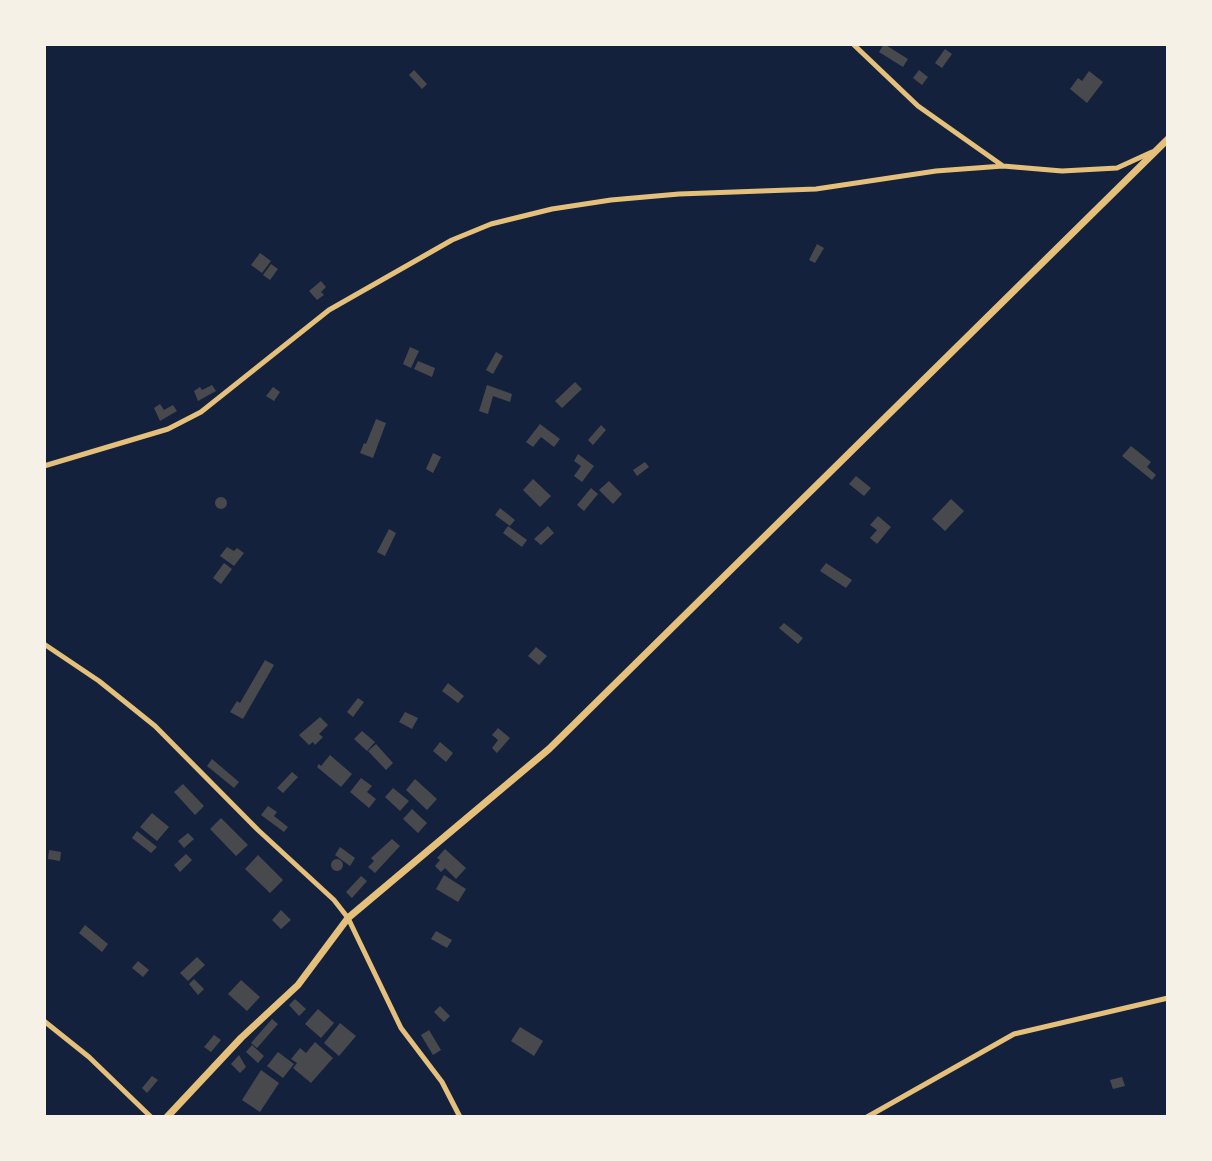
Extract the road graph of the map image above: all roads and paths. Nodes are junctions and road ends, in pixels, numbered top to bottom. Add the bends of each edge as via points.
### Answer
1 (853, 44) edge
2 (1168, 139) edge
3 (1157, 150) junction
4 (1003, 166) junction
5 (44, 466) edge
6 (44, 644) edge
7 (348, 918) junction
8 (1168, 998) edge
9 (44, 1021) edge
10 (151, 1117) edge
11 (167, 1117) edge
12 (460, 1117) edge
13 (867, 1117) edge

1 - 4 street via 918,106
2 - 3 street
3 - 4 street via 1117,168
3 - 7 street via 549,749
4 - 5 street via 816,189 611,200 491,224 452,240 329,310 201,412 168,429
6 - 7 street via 155,726
7 - 11 street via 298,985
7 - 12 street via 401,1028 442,1082
8 - 13 street via 1014,1034
9 - 10 street

